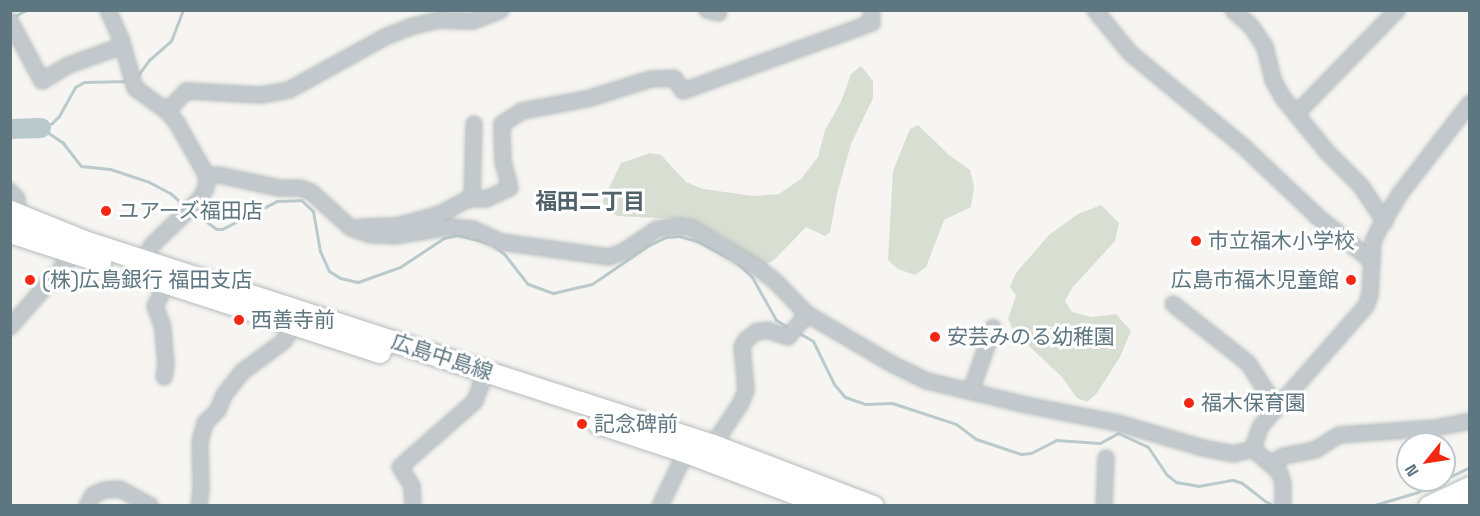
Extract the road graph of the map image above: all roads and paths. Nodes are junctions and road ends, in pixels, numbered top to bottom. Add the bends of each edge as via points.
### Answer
1 (108, 10) edge
2 (501, 10) edge
3 (871, 10) edge
4 (1095, 10) edge
5 (1233, 10) edge
6 (1397, 10) edge
7 (10, 21) edge
8 (122, 46) junction
9 (1470, 104) edge
10 (167, 111) junction
11 (1296, 114) junction
12 (474, 124) dead end
13 (207, 176) junction
14 (10, 191) edge
15 (472, 199) junction
16 (13, 219) edge
17 (1385, 222) junction
18 (351, 228) junction
19 (80, 247) junction
20 (1372, 261) junction
21 (138, 266) junction
22 (167, 283) junction
23 (1173, 304) dead end
24 (807, 314) junction
25 (298, 318) junction
26 (10, 327) edge
27 (993, 328) dead end
28 (164, 377) dead end
29 (484, 378) junction
30 (971, 391) junction
31 (1281, 404) junction
32 (1470, 421) edge
33 (689, 445) junction
34 (713, 445) junction
35 (1253, 449) junction
36 (1106, 458) dead end
37 (1271, 464) junction
38 (1467, 499) edge
39 (832, 501) edge
40 (87, 506) edge
41 (151, 506) edge
42 (199, 506) edge
43 (413, 506) edge
44 (660, 506) edge
45 (873, 506) edge
46 (1104, 506) edge
47 (1282, 506) edge
48 (1429, 506) edge

1 - 8 street
2 - 10 street via 473,21 438,20 410,27 289,90 261,94 186,91
3 - 15 street via 872,23 683,91 674,78 651,80 587,99 522,111 502,124 503,161 510,188 486,199
4 - 20 street via 1130,53 1244,147 1318,217
5 - 11 street via 1265,46 1273,80
6 - 11 street
7 - 8 street via 42,81 69,65
8 - 10 street via 135,88
9 - 17 street via 1399,195
10 - 13 street
11 - 17 street via 1360,186
12 - 15 street
13 - 18 street via 311,192
13 - 21 street via 206,188 190,210 153,244
14 - 16 street via 17,199
15 - 18 street via 440,214 397,226
16 - 19 main road, 広島中島線
17 - 20 street via 1373,242
18 - 24 street via 371,235 394,236 462,228 501,242 609,257 657,229 692,228 757,267
19 - 21 main road, 広島中島線
19 - 26 street
20 - 31 street via 1366,306
21 - 22 main road, 広島中島線
21 - 25 main road, 広島中島線
22 - 25 main road, 広島中島線
22 - 28 street via 155,306 163,327
23 - 31 street via 1248,363 1268,394
24 - 30 street via 910,374
24 - 34 street via 788,337 767,330 746,340 742,347 746,390
25 - 29 main road, 広島中島線
25 - 42 street via 284,341 243,372 206,423 200,442
27 - 30 street
29 - 33 main road, 広島中島線
29 - 43 street via 475,401 400,467 412,486
30 - 35 street via 1118,423 1203,448 1233,454
31 - 35 street via 1260,427
32 - 37 street via 1436,428 1339,435 1315,450 1284,456
33 - 34 main road, 広島中島線
33 - 39 main road, 広島中島線
33 - 44 street
34 - 39 main road, 広島中島線
35 - 37 street
36 - 46 street
37 - 47 street via 1283,483
38 - 48 main road
39 - 45 main road, 広島中島線
40 - 41 street via 93,495 120,489

